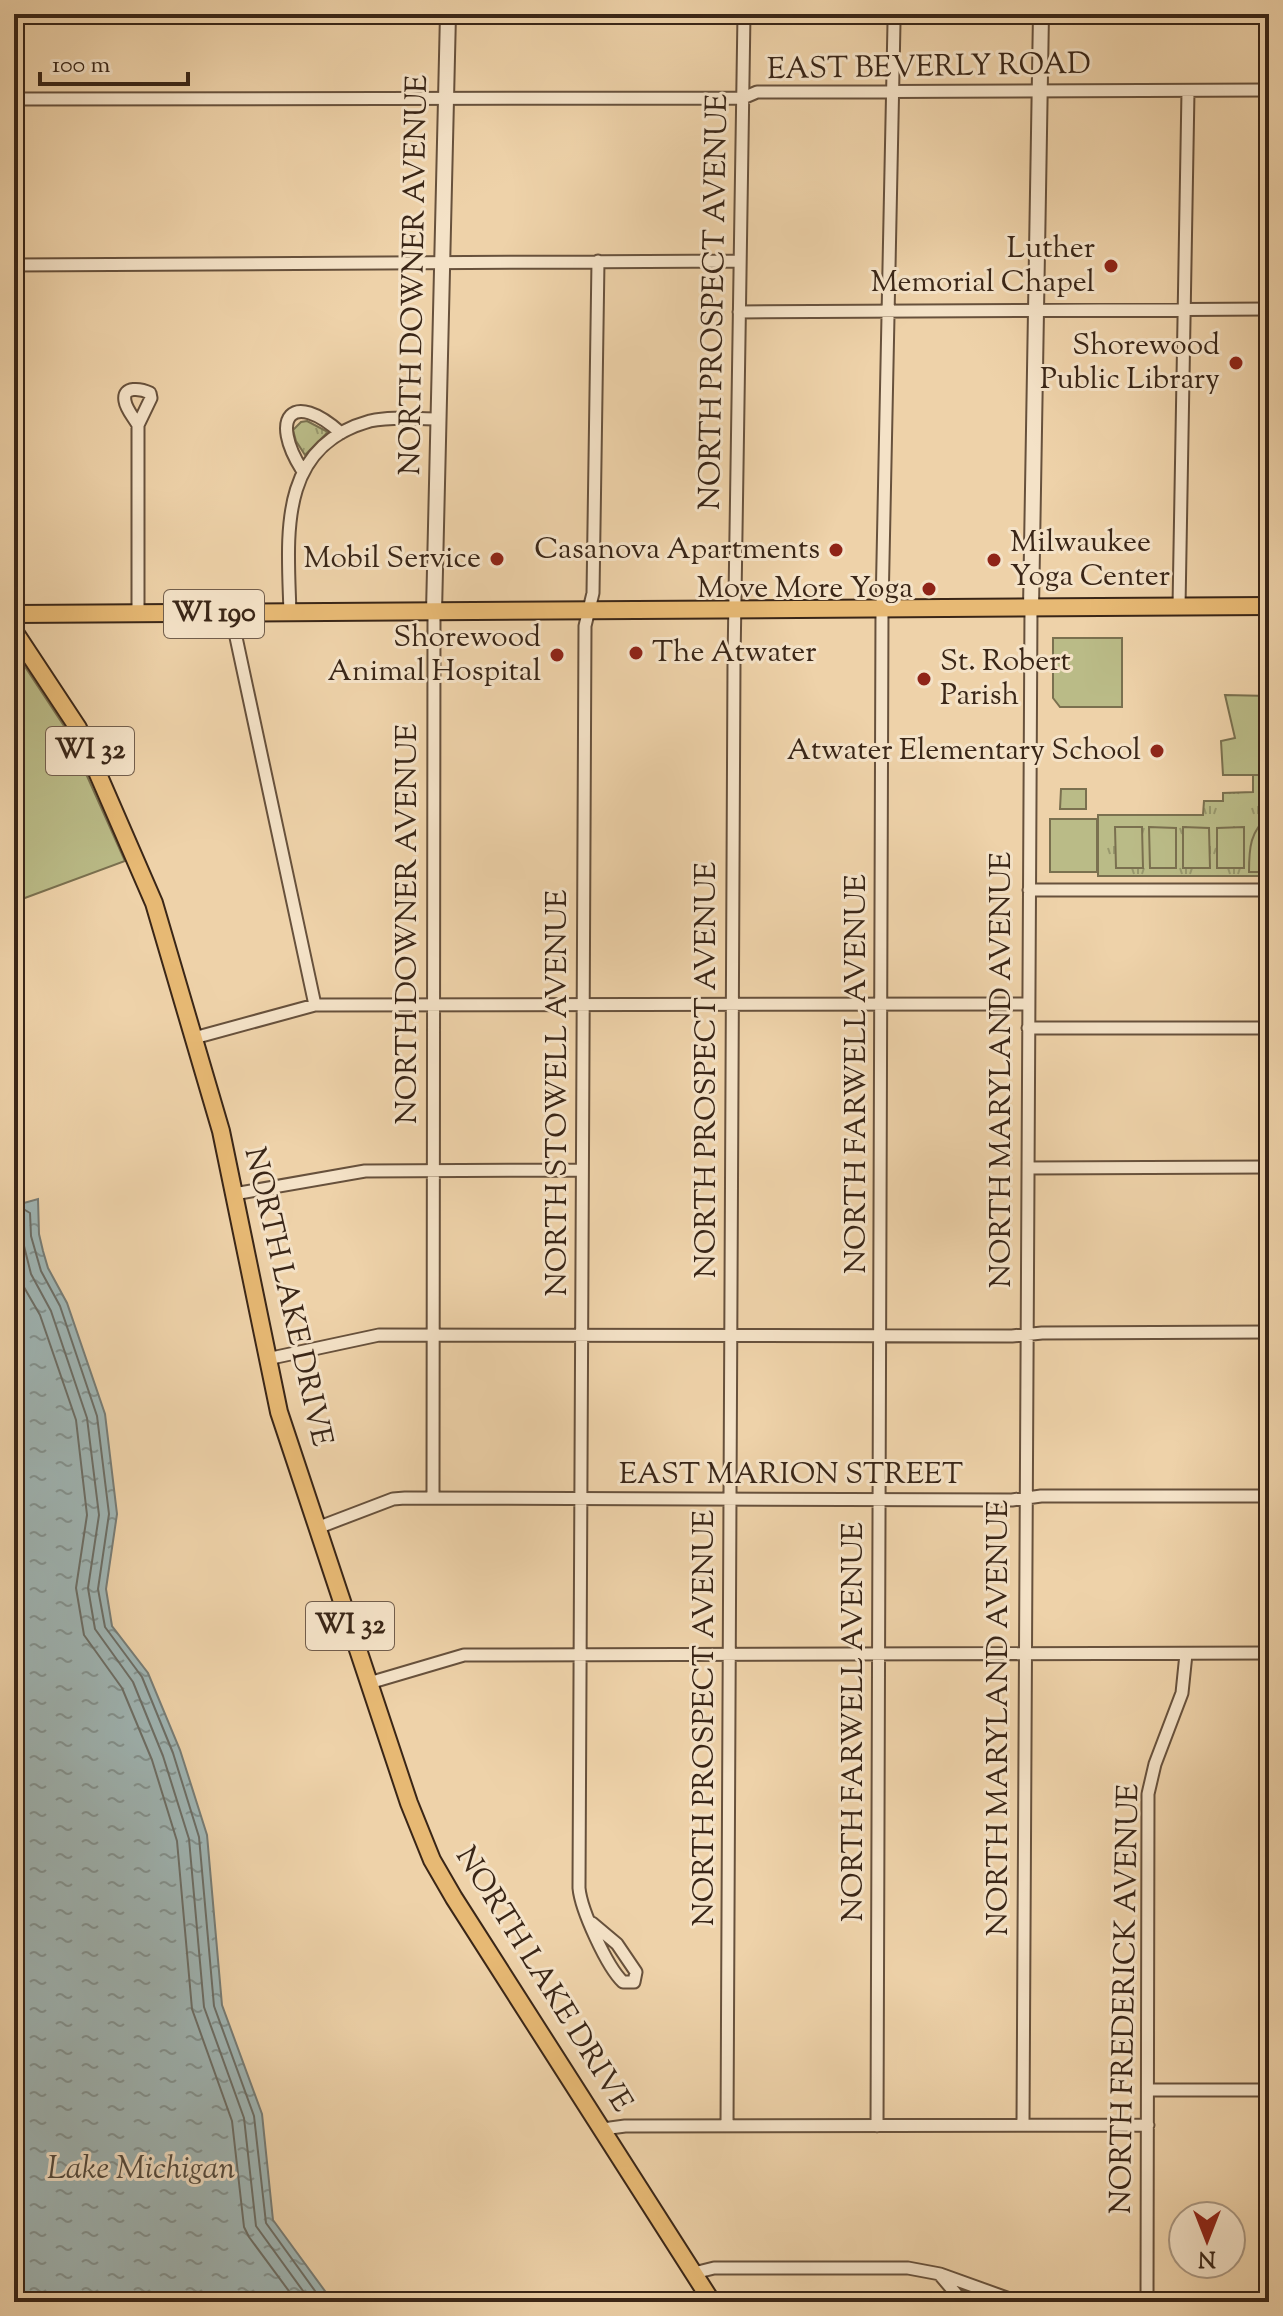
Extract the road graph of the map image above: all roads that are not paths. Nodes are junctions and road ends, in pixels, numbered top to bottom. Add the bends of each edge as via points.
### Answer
1 (448, 14) edge
2 (744, 14) edge
3 (1041, 14) edge
4 (894, 23) dead end
5 (1040, 90) junction
6 (1269, 90) edge
7 (1188, 91) junction
8 (892, 92) junction
9 (743, 98) junction
10 (14, 99) edge
11 (445, 99) junction
12 (598, 261) junction
13 (739, 261) junction
14 (441, 262) junction
15 (14, 265) edge
16 (1183, 309) junction
17 (1269, 309) edge
18 (888, 310) junction
19 (1036, 311) junction
20 (739, 312) junction
21 (439, 419) junction
22 (138, 425) dead end
23 (341, 433) junction
24 (302, 470) junction
25 (1269, 606) edge
26 (1179, 607) junction
27 (1031, 608) junction
28 (882, 609) junction
29 (734, 610) junction
30 (590, 611) junction
31 (434, 612) junction
32 (14, 614) edge
33 (231, 614) junction
34 (290, 614) junction
35 (138, 615) junction
36 (14, 631) edge
37 (1029, 890) junction
38 (1269, 890) edge
39 (881, 1003) junction
40 (583, 1004) junction
41 (732, 1004) junction
42 (1028, 1004) junction
43 (315, 1005) junction
44 (434, 1005) junction
45 (1028, 1028) junction
46 (1269, 1028) edge
47 (194, 1038) junction
48 (1269, 1167) edge
49 (1028, 1168) junction
50 (433, 1170) junction
51 (581, 1170) junction
52 (234, 1194) junction
53 (1269, 1332) edge
54 (581, 1335) junction
55 (730, 1335) junction
56 (1027, 1335) junction
57 (434, 1336) junction
58 (880, 1336) junction
59 (267, 1359) junction
60 (1269, 1496) edge
61 (433, 1498) junction
62 (1026, 1498) junction
63 (580, 1499) junction
64 (730, 1499) junction
65 (879, 1499) junction
66 (317, 1528) junction
67 (877, 1653) junction
68 (1025, 1653) junction
69 (1269, 1653) edge
70 (1186, 1654) junction
71 (580, 1655) junction
72 (728, 1655) junction
73 (369, 1683) junction
74 (592, 1923) junction
75 (1148, 2090) junction
76 (1269, 2090) edge
77 (1023, 2125) junction
78 (1148, 2125) junction
79 (727, 2126) junction
80 (877, 2126) junction
81 (603, 2129) junction
82 (694, 2273) junction
83 (940, 2274) junction
84 (712, 2302) edge
85 (963, 2302) edge
86 (1018, 2302) edge
87 (1147, 2302) edge

1 - 11 street, NORTH DOWNER AVENUE
2 - 9 street, NORTH PROSPECT AVENUE
3 - 5 street, NORTH MARYLAND AVENUE
4 - 8 street, NORTH FARWELL AVENUE
5 - 7 street, EAST BEVERLY ROAD
5 - 8 street, EAST BEVERLY ROAD
5 - 19 street, NORTH MARYLAND AVENUE
6 - 7 street, EAST BEVERLY ROAD
7 - 16 street
8 - 9 street, EAST BEVERLY ROAD via 757,92
8 - 18 street, NORTH FARWELL AVENUE
9 - 11 street, EAST BEVERLY ROAD
9 - 13 street, NORTH PROSPECT AVENUE
10 - 11 street, EAST BEVERLY ROAD
11 - 14 street, NORTH DOWNER AVENUE
12 - 13 street
12 - 14 street
12 - 30 street, NORTH STOWELL AVENUE
13 - 20 street, NORTH PROSPECT AVENUE
14 - 15 street
14 - 21 street, NORTH DOWNER AVENUE
16 - 17 street
16 - 19 street
16 - 26 street
18 - 19 street
18 - 20 street
18 - 28 street, NORTH FARWELL AVENUE
19 - 27 street, NORTH MARYLAND AVENUE
20 - 29 street, NORTH PROSPECT AVENUE
21 - 23 street via 371,421
21 - 31 street, NORTH DOWNER AVENUE
22 - 35 street
23 - 24 street
23 - 24 street via 318,414 293,414 285,431
24 - 34 street via 289,523
25 - 26 main road, WI 190
26 - 27 main road, WI 190
27 - 28 main road, WI 190
27 - 37 street, NORTH MARYLAND AVENUE
28 - 29 main road, WI 190
28 - 39 street, NORTH FARWELL AVENUE
29 - 30 main road, WI 190
29 - 41 street, NORTH PROSPECT AVENUE
30 - 31 main road, WI 190
30 - 40 street, NORTH STOWELL AVENUE via 585,626
31 - 34 main road, WI 190
31 - 44 street, NORTH DOWNER AVENUE
32 - 35 main road, WI 190
33 - 34 main road, WI 190
33 - 35 main road, WI 190
33 - 43 street
36 - 47 main road, NORTH LAKE DRIVE / WI 32 via 95,763 154,903
37 - 38 street
37 - 42 street, NORTH MARYLAND AVENUE
39 - 41 street
39 - 42 street
39 - 58 street, NORTH FARWELL AVENUE
40 - 41 street
40 - 44 street
40 - 51 street, NORTH STOWELL AVENUE
41 - 55 street, NORTH PROSPECT AVENUE
42 - 45 street, NORTH MARYLAND AVENUE
43 - 44 street
43 - 47 street
44 - 50 street, NORTH DOWNER AVENUE
45 - 46 street
45 - 49 street, NORTH MARYLAND AVENUE
47 - 52 main road, NORTH LAKE DRIVE / WI 32
48 - 49 street
49 - 56 street, NORTH MARYLAND AVENUE
50 - 51 street
50 - 52 street via 365,1171
50 - 57 street, NORTH DOWNER AVENUE
51 - 54 street, NORTH STOWELL AVENUE
52 - 59 main road, NORTH LAKE DRIVE / WI 32
53 - 56 street
54 - 55 street
54 - 57 street
54 - 63 street, NORTH STOWELL AVENUE
55 - 58 street
55 - 64 street, NORTH PROSPECT AVENUE
56 - 58 street
56 - 62 street, NORTH MARYLAND AVENUE
57 - 59 street via 379,1335
57 - 61 street, NORTH DOWNER AVENUE
58 - 65 street, NORTH FARWELL AVENUE
59 - 66 main road, NORTH LAKE DRIVE / WI 32
60 - 62 street, EAST MARION STREET
61 - 63 street, EAST MARION STREET
61 - 66 street, EAST MARION STREET via 393,1499
62 - 65 street, EAST MARION STREET
62 - 68 street, NORTH MARYLAND AVENUE
63 - 64 street, EAST MARION STREET
63 - 71 street, NORTH STOWELL AVENUE
64 - 65 street, EAST MARION STREET
64 - 72 street, NORTH PROSPECT AVENUE
65 - 67 street, NORTH FARWELL AVENUE
66 - 73 main road, NORTH LAKE DRIVE / WI 32
67 - 68 street
67 - 72 street
67 - 80 street, NORTH FARWELL AVENUE
68 - 70 street
68 - 77 street, NORTH MARYLAND AVENUE
69 - 70 street
70 - 75 street, NORTH FREDERICK AVENUE via 1182,1693 1148,1794
71 - 72 street
71 - 73 street via 464,1655
71 - 74 street, NORTH STOWELL AVENUE via 579,1888
72 - 79 street, NORTH PROSPECT AVENUE
73 - 81 main road, NORTH LAKE DRIVE / WI 32 via 432,1860
74 - 74 street, NORTH STOWELL AVENUE via 618,1977 634,1982 636,1972 624,1952
75 - 76 street
75 - 78 street, NORTH FREDERICK AVENUE
77 - 78 street
77 - 80 street
78 - 87 street, NORTH FREDERICK AVENUE
79 - 80 street
79 - 81 street
81 - 82 main road, NORTH LAKE DRIVE / WI 32
82 - 83 street via 714,2268 882,2267
82 - 84 main road, NORTH LAKE DRIVE / WI 32
83 - 85 street
83 - 86 street

